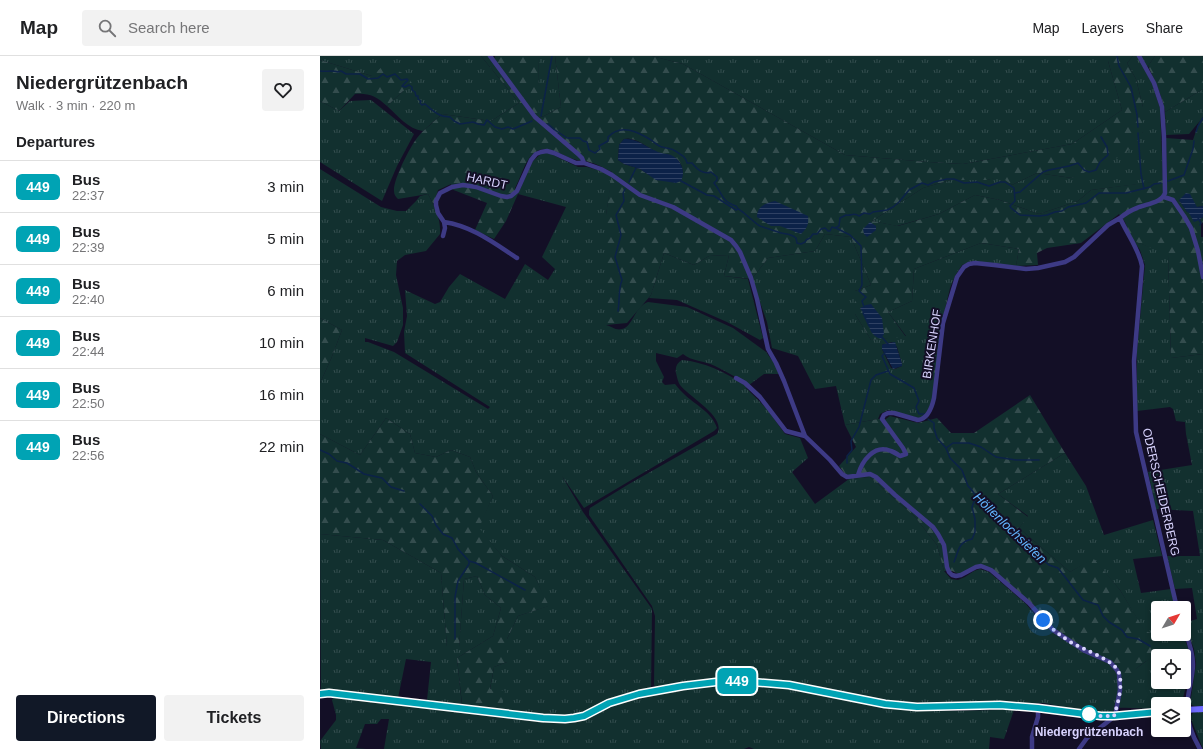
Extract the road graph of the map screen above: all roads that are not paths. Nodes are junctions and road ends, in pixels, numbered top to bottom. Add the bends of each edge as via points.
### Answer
1 (490, 56) edge
2 (1139, 56) edge
3 (584, 163) junction
4 (1164, 197) junction
5 (1120, 218) junction
6 (444, 222) junction
7 (443, 236) dead end
8 (517, 258) dead end
9 (1203, 277) edge
10 (736, 378) dead end
11 (805, 436) junction
12 (858, 475) junction
13 (1175, 601) edge
14 (1188, 641) edge
15 (320, 694) edge
16 (1187, 697) edge
17 (1038, 708) junction
18 (1203, 709) edge
19 (1191, 710) edge
20 (1151, 713) edge
21 (1114, 716) junction
22 (1191, 731) edge
23 (1032, 749) edge
24 (1079, 749) edge
25 (1200, 749) edge

1 - 3 street via 535,117 578,154
2 - 4 street via 1154,83 1162,107
3 - 6 street, HARDT via 576,163 554,153 536,154 528,164 517,191 507,197 469,186 452,186 440,193 436,201 438,213
3 - 11 street via 612,175 640,195 673,207 731,240 736,246 751,278 768,349 782,375
4 - 5 street
4 - 9 street via 1173,200 1191,228
5 - 12 street, BIRKENHOF via 1108,225 1074,257 1065,262 1026,269 975,264 969,264 964,268 957,276 943,323 933,403 926,418 918,420 894,413 884,415 882,420 906,454 900,456 891,451 878,450 863,462
5 - 13 street, ODERSCHEIDERBERG via 1138,251 1142,266 1134,361 1136,432
6 - 7 street, HARDT
6 - 8 street via 483,235
10 - 11 street via 760,397 786,431
11 - 12 street via 842,474
12 - 21 street via 870,474 876,477 933,527 944,545 947,567 952,575 961,575 981,566 991,570 1029,603 1059,635 1110,662 1119,674 1120,685
14 - 16 street via 1193,665
15 - 17 street via 565,719 584,716 614,701 651,692 696,684 740,681 789,685 885,704 917,707 1000,705
17 - 21 street
17 - 23 street
18 - 19 street
20 - 21 street
21 - 24 street via 1087,738
22 - 25 street

